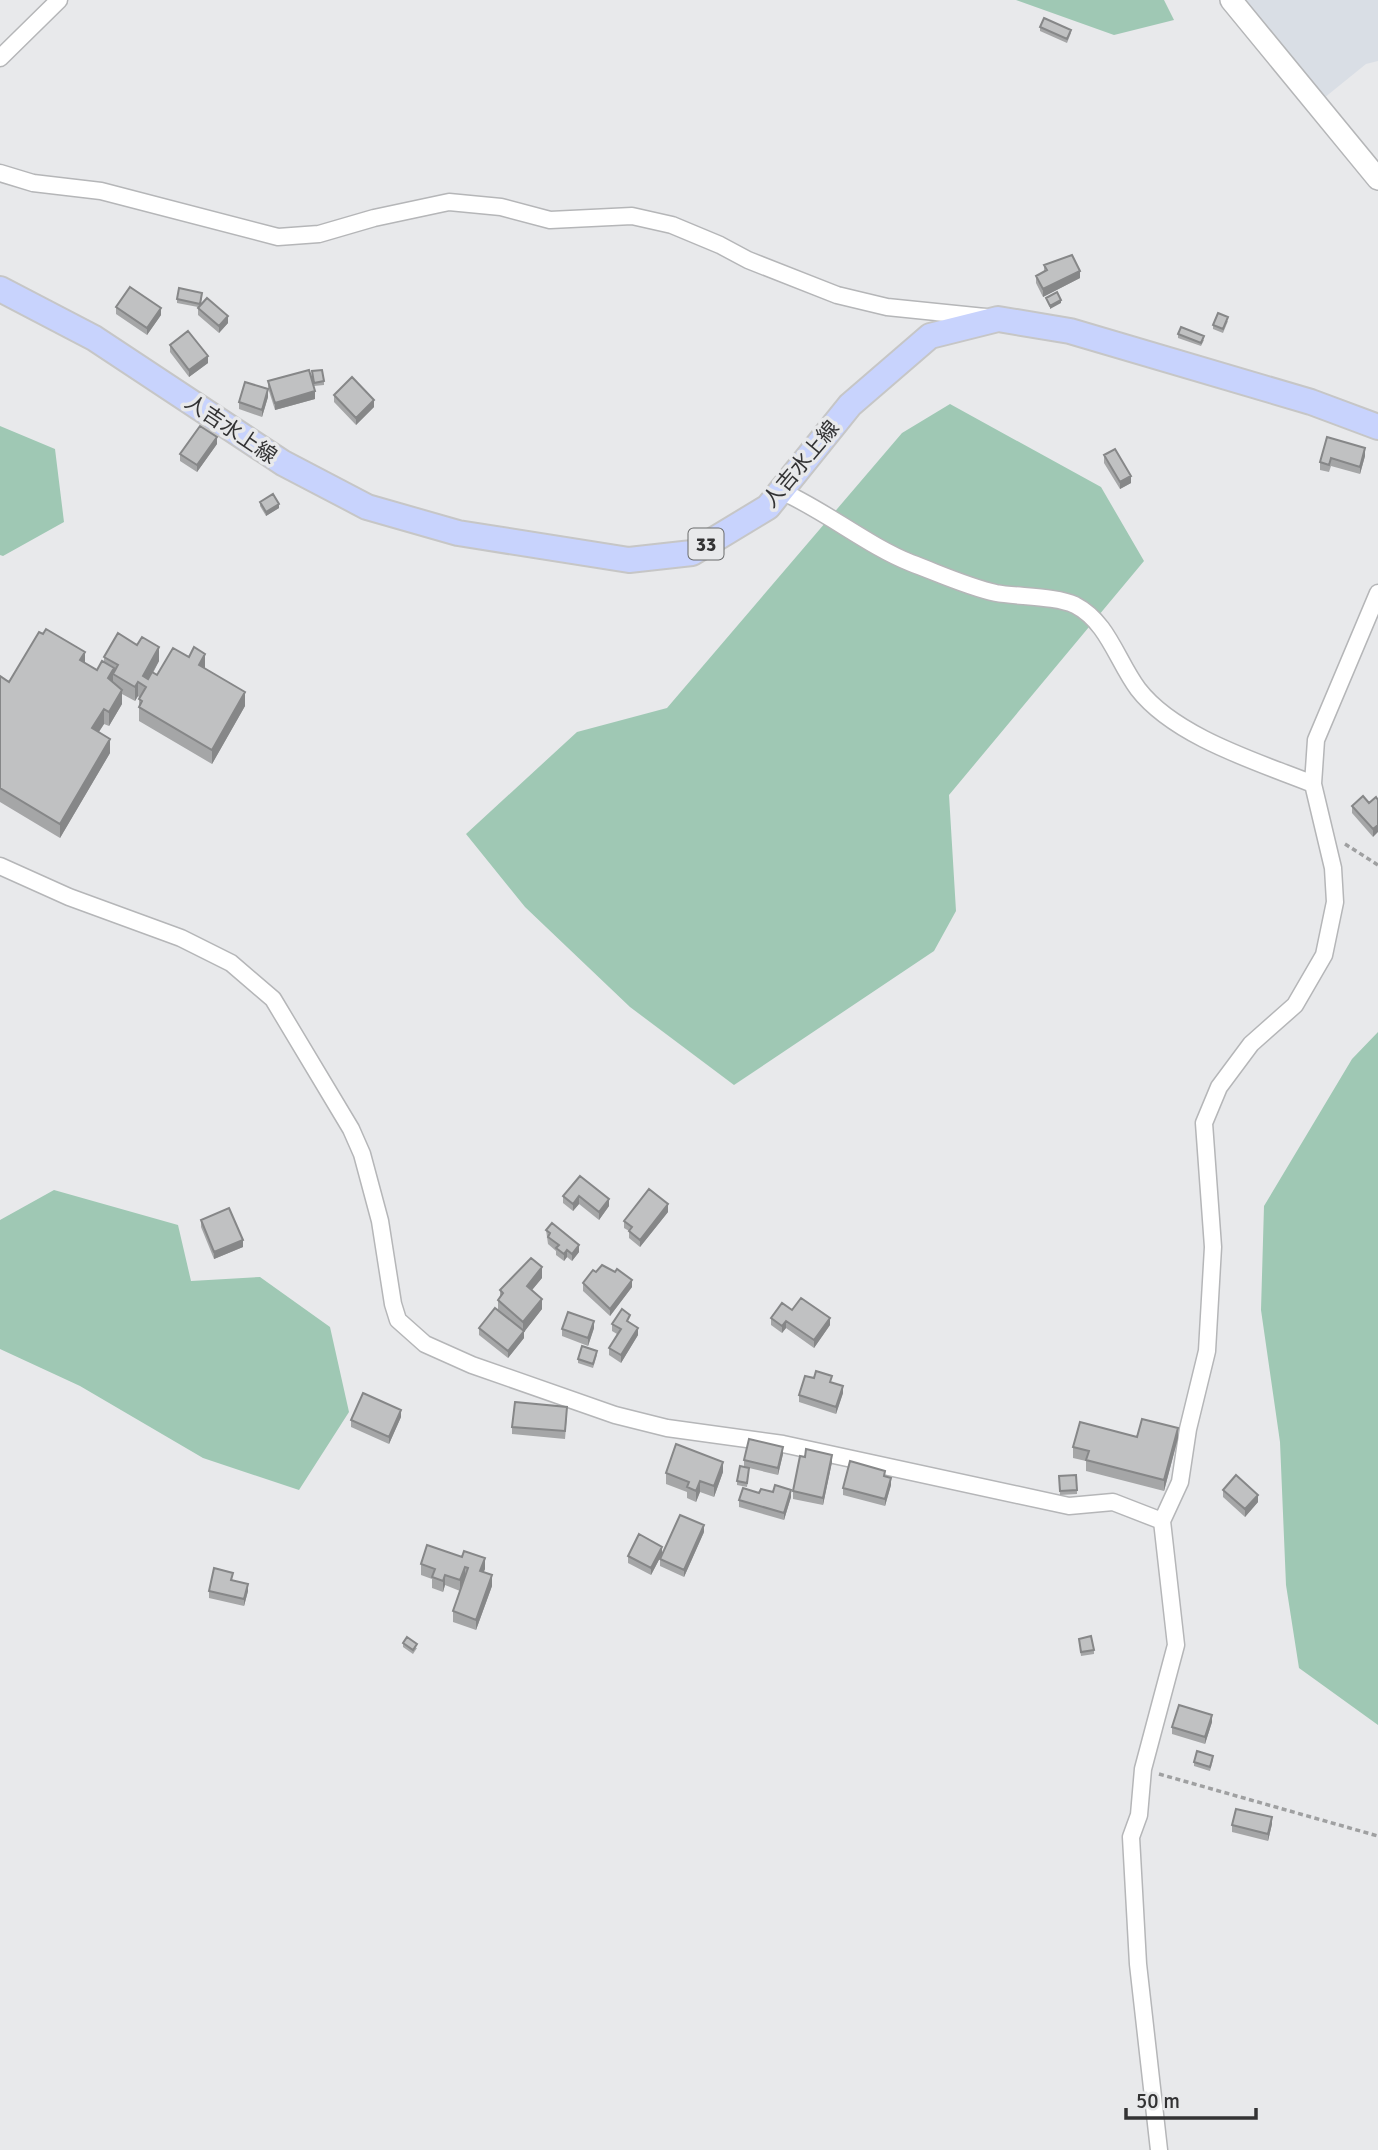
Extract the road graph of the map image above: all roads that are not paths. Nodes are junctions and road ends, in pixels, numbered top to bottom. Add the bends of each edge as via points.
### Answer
1 (59, 0) edge
2 (1231, 0) edge
3 (0, 58) edge
4 (0, 173) edge
5 (1378, 179) edge
6 (0, 289) edge
7 (998, 319) junction
8 (1378, 427) edge
9 (781, 491) junction
10 (1378, 593) edge
11 (1313, 784) junction
12 (0, 866) edge
13 (1162, 1521) junction
14 (1159, 2150) edge

1 - 3 street
2 - 5 street
4 - 7 street via 33,183 101,191 278,237 319,234 449,202 501,207 550,220 632,216 672,225 837,295 887,307
6 - 9 main road, 人吉水上線 / 33 via 94,338 283,463 367,507 458,533 629,559 692,553 768,508
7 - 8 main road, 人吉水上線 / 33 via 1070,331 1311,402
7 - 9 main road, 人吉水上線 / 33 via 930,336 850,405
9 - 11 street via 908,562 994,593 1073,604 1096,621 1138,688 1182,727
10 - 11 street via 1316,740
11 - 13 street via 1333,868 1335,902 1324,955 1295,1005 1265,1029 1220,1087 1204,1123 1213,1247 1207,1351 1180,1482
12 - 13 street via 181,938 231,963 273,999 362,1153 398,1320 425,1344 615,1415 667,1428 783,1444 1069,1506 1113,1502
13 - 14 street via 1176,1646 1143,1769 1139,1815 1131,1837 1138,1964

